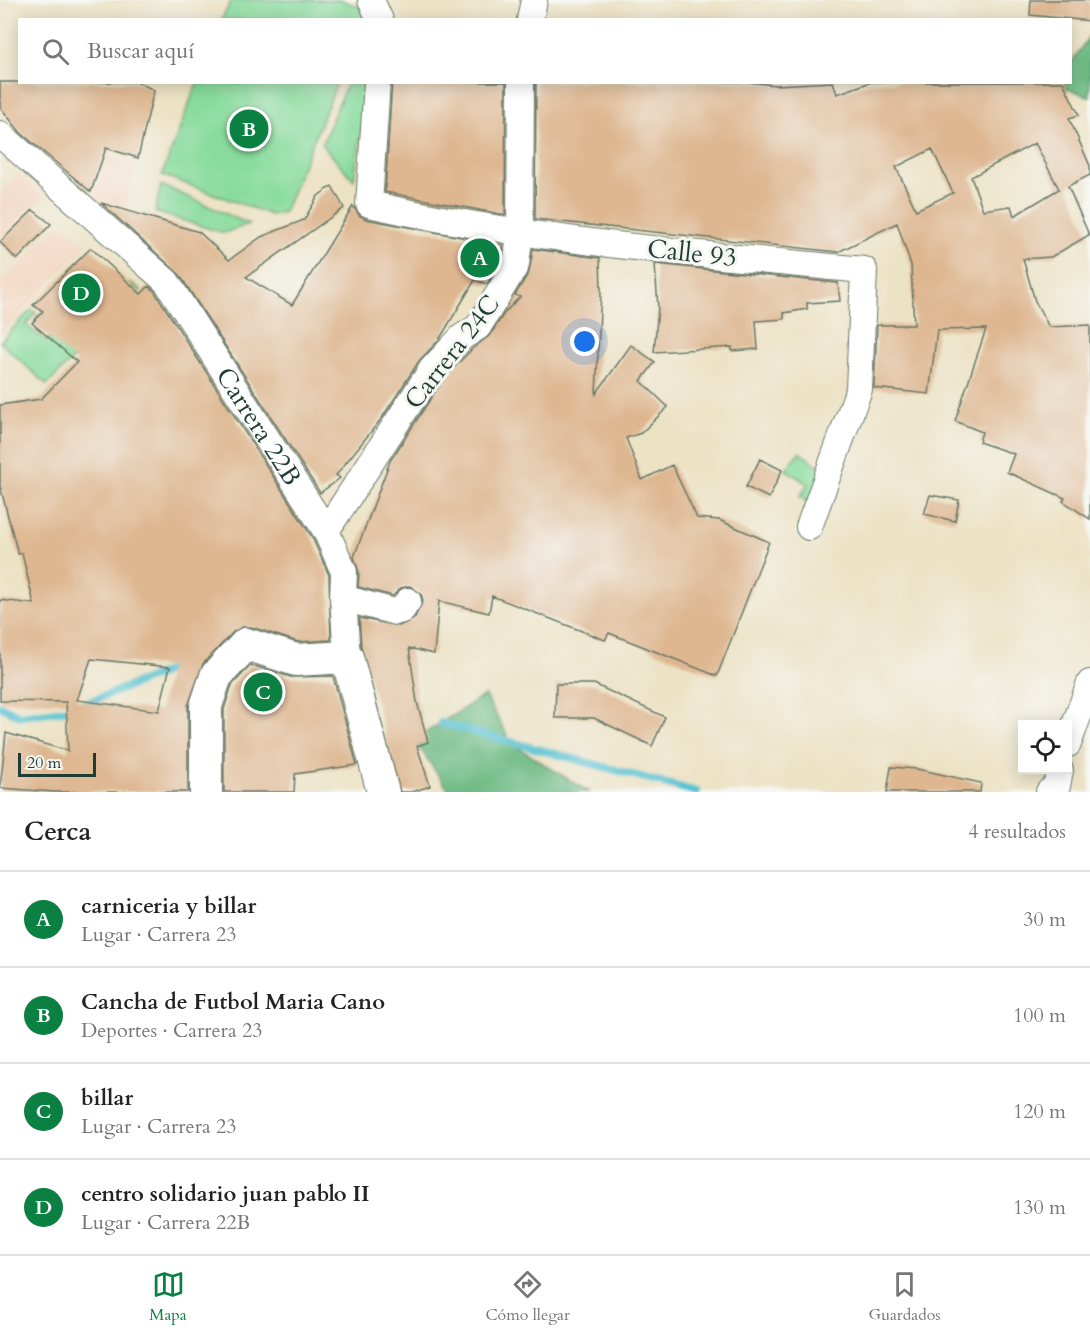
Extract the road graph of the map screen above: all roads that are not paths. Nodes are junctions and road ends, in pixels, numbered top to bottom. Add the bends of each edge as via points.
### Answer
1 (371, 0) edge
2 (534, 0) edge
3 (379, 18) edge
4 (530, 18) edge
5 (377, 84) edge
6 (521, 84) edge
7 (0, 134) edge
8 (520, 233) junction
9 (809, 527) dead end
10 (326, 531) junction
11 (343, 598) junction
12 (408, 601) dead end
13 (347, 657) junction
14 (1090, 683) edge
15 (1072, 733) edge
16 (1059, 774) edge
17 (206, 792) edge
18 (383, 792) edge
19 (1049, 792) edge

1 - 3 street
2 - 4 street
5 - 8 street, Calle 93 via 369,204 450,223
6 - 8 street, Carrera 24C
7 - 10 street, Carrera 22B via 167,282
8 - 9 street, Calle 93 via 864,270 859,388
8 - 10 street, Carrera 24C via 516,265 491,308 478,327 462,337 432,369
10 - 11 street, Carrera 22B via 344,572
11 - 12 street via 395,612
11 - 13 street, Carrera 22B
13 - 17 street via 297,660 246,644 216,676 206,706
13 - 18 street, Carrera 22B
14 - 15 street
16 - 19 street via 1057,786

